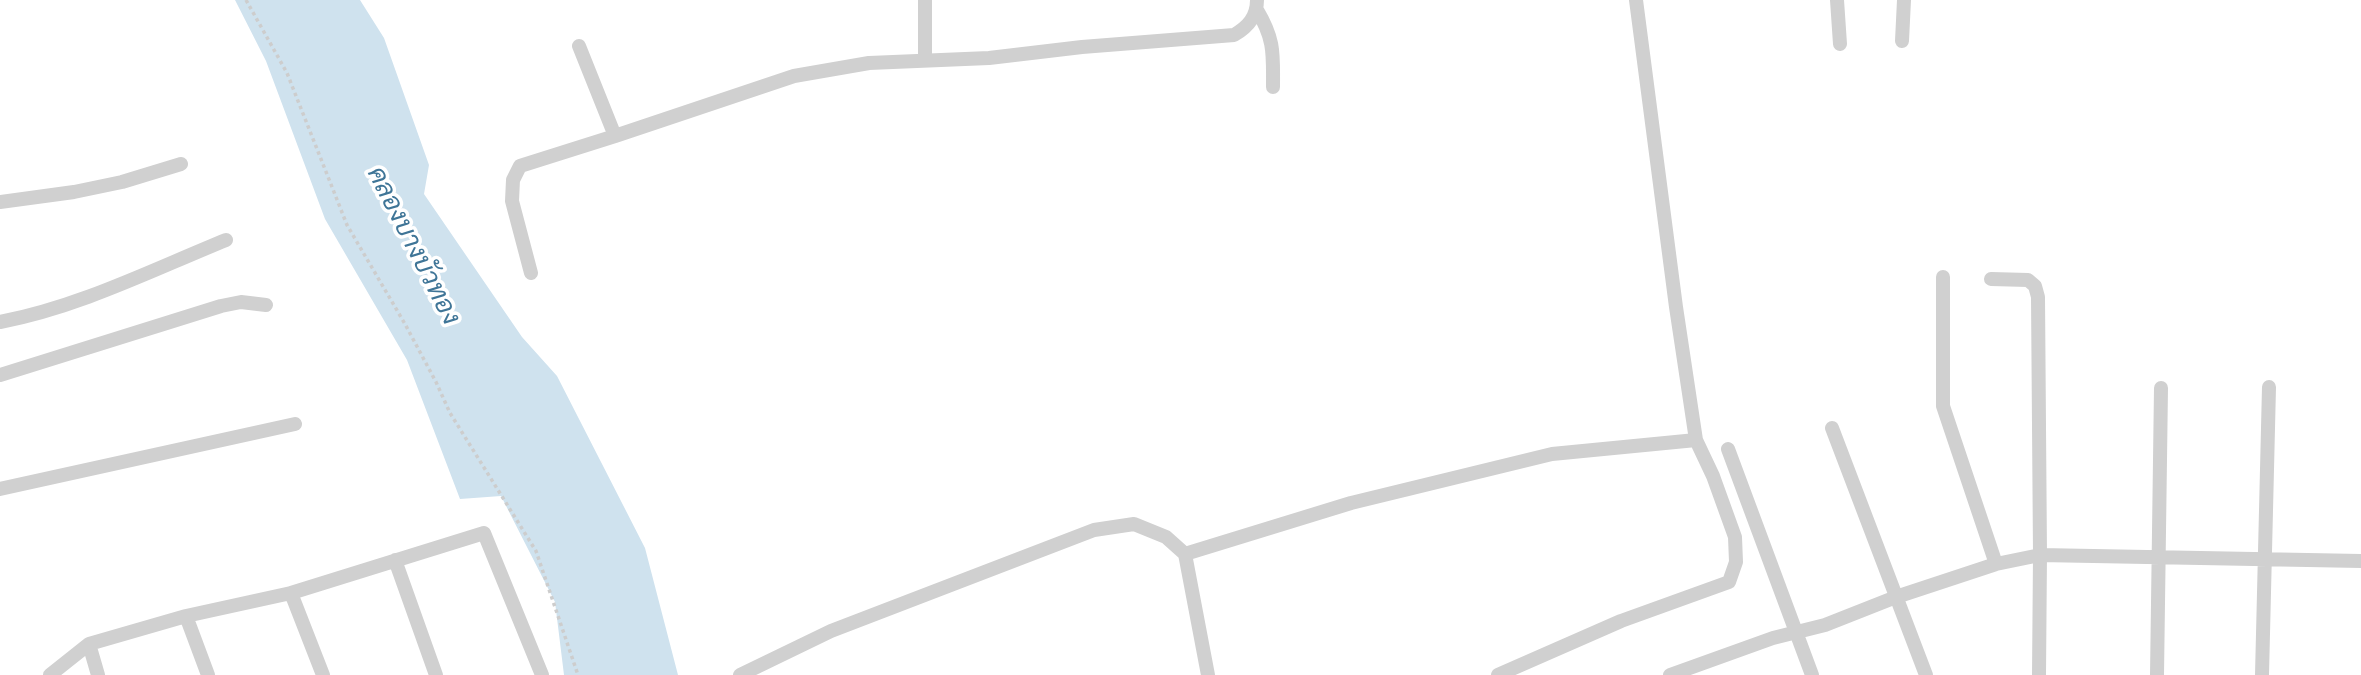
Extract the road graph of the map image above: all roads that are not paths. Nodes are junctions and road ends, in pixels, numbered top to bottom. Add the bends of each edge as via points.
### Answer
1 (925, 0) edge
2 (1636, 0) edge
3 (1837, 0) edge
4 (1904, 0) edge
5 (1257, 5) edge
6 (1902, 41) dead end
7 (1840, 44) dead end
8 (579, 46) dead end
9 (925, 60) junction
10 (1273, 87) dead end
11 (615, 136) junction
12 (181, 164) dead end
13 (0, 202) edge
14 (226, 240) dead end
15 (531, 272) dead end
16 (1943, 277) dead end
17 (1991, 279) dead end
18 (266, 305) dead end
19 (0, 322) edge
20 (0, 375) edge
21 (2269, 387) dead end
22 (2161, 388) dead end
23 (295, 424) dead end
24 (1832, 428) dead end
25 (1696, 440) junction
26 (1728, 449) dead end
27 (0, 489) edge
28 (1185, 554) junction
29 (2040, 555) junction
30 (2159, 557) junction
31 (2265, 559) junction
32 (395, 560) junction
33 (2361, 561) edge
34 (1996, 564) junction
35 (291, 593) junction
36 (1896, 597) junction
37 (186, 616) junction
38 (1796, 632) junction
39 (89, 644) junction
40 (1679, 673) edge
41 (50, 675) edge
42 (98, 675) edge
43 (208, 675) edge
44 (323, 675) edge
45 (436, 675) edge
46 (542, 675) edge
47 (740, 675) edge
48 (1208, 675) edge
49 (1498, 675) edge
50 (1812, 675) edge
51 (1926, 675) edge
52 (2039, 675) edge
53 (2157, 675) edge
54 (2262, 675) edge

1 - 9 street
2 - 25 street
3 - 7 street
4 - 6 street
5 - 9 street via 1247,27 1219,37
5 - 10 street via 1273,44
8 - 11 street
9 - 11 street via 869,63 794,76
11 - 15 street via 520,166 513,180 512,201
12 - 13 street via 74,192
14 - 19 street via 122,285 34,316
16 - 34 street via 1943,406
17 - 29 street via 2028,280 2038,297
18 - 20 street via 241,302 221,306
21 - 31 street
22 - 30 street
23 - 27 street
24 - 36 street
25 - 28 street via 1552,454 1351,503
25 - 49 street via 1735,537 1736,562 1729,582 1621,621
26 - 38 street
28 - 47 street via 1166,537 1134,524 1094,530 831,631
28 - 48 street
29 - 30 street
29 - 34 street
29 - 52 street
30 - 31 street
30 - 53 street
31 - 33 street
31 - 54 street
32 - 35 street
32 - 45 street
32 - 46 street via 484,533
34 - 36 street
35 - 37 street
35 - 44 street
36 - 38 street
36 - 51 street
37 - 39 street
37 - 43 street
38 - 40 street
38 - 50 street
39 - 41 street
39 - 42 street

